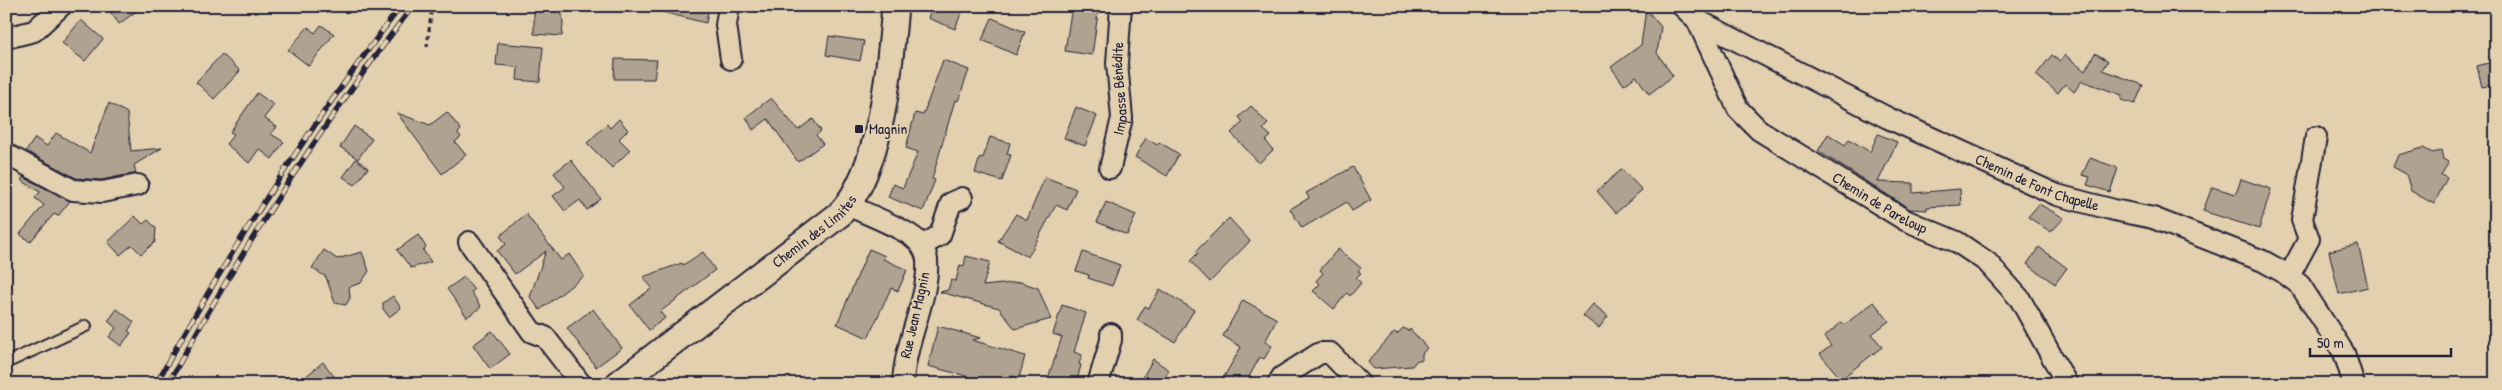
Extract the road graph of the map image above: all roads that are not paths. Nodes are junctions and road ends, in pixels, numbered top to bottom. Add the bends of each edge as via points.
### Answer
1 (61, 6) edge
2 (729, 6) edge
3 (895, 6) edge
4 (1121, 6) edge
5 (1682, 6) edge
6 (1696, 20) junction
7 (6, 38) edge
8 (731, 59) dead end
9 (2316, 137) dead end
10 (6, 154) edge
11 (1110, 168) dead end
12 (138, 185) dead end
13 (962, 198) dead end
14 (848, 205) junction
15 (469, 242) dead end
16 (922, 246) junction
17 (2289, 276) junction
18 (86, 326) dead end
19 (1111, 334) dead end
20 (6, 363) edge
21 (581, 384) edge
22 (618, 384) edge
23 (903, 384) edge
24 (1098, 384) edge
25 (1278, 384) edge
26 (1360, 384) edge
27 (2067, 384) edge
28 (2354, 384) edge

1 - 7 street via 34,31
2 - 8 street via 726,25
3 - 14 street, Chemin des Limites via 891,57 880,123 863,177
4 - 11 street, Impasse Bénédite via 1117,63 1122,118
5 - 6 street, Chemin de Font Chapelle
6 - 17 street, Chemin de Font Chapelle via 1888,118 2057,195 2153,218 2264,261
6 - 27 street, Chemin de Pareloup via 1738,109 1758,130 1905,220 1957,242 1987,262 2020,299
9 - 17 street via 2302,220 2309,239
10 - 12 street via 73,190 102,192
13 - 16 street via 951,203 940,234
14 - 16 street via 913,237
14 - 22 street, Chemin des Limites
15 - 21 street via 532,332 545,337
16 - 23 street, Rue Jean Magnin via 927,258 926,278 903,365
17 - 28 street, Chemin de Font Chapelle via 2300,285 2344,353
18 - 20 lane
19 - 24 street
25 - 26 street via 1320,353 1330,353

